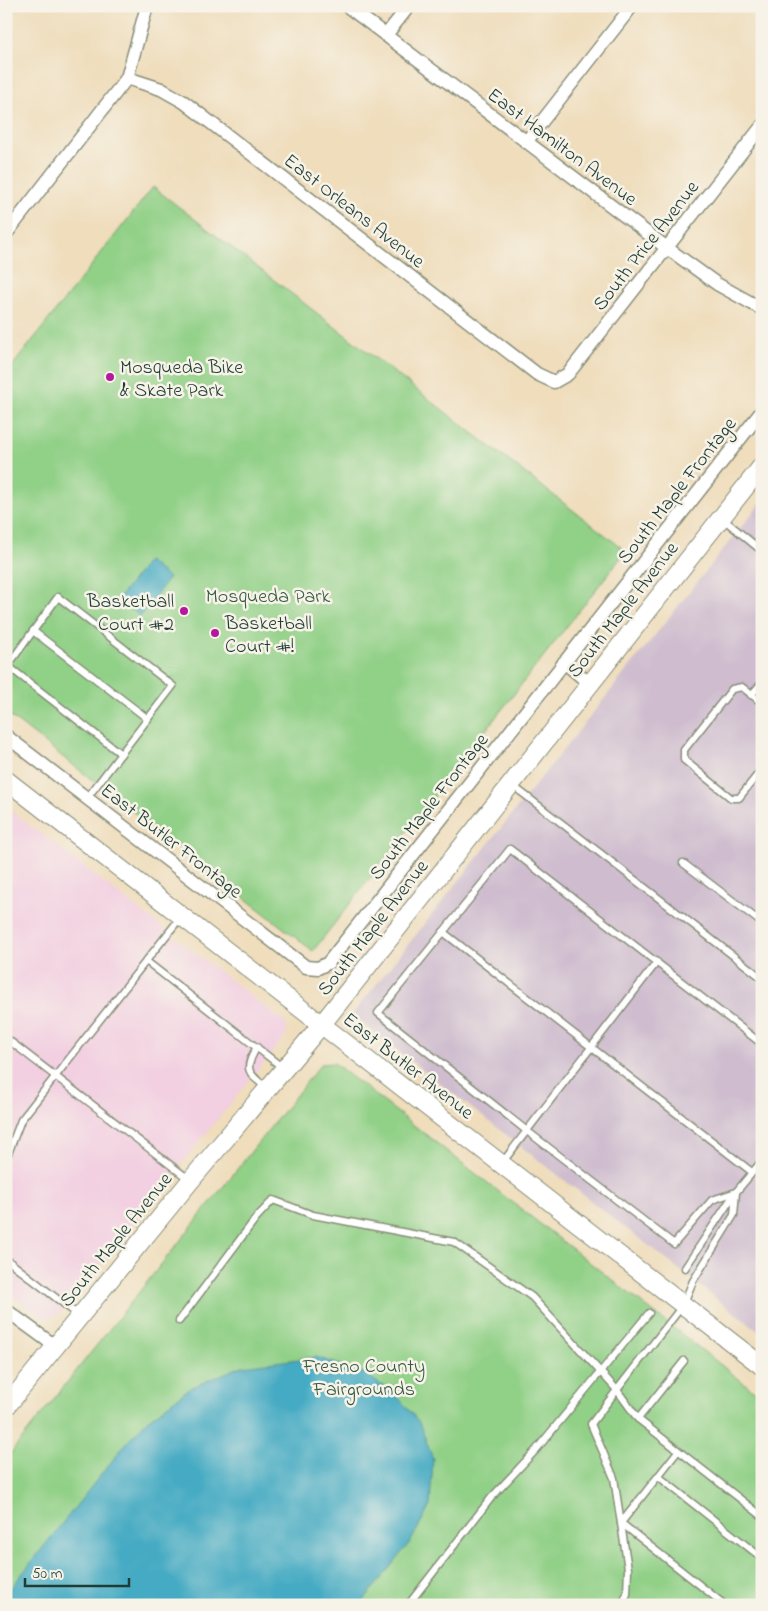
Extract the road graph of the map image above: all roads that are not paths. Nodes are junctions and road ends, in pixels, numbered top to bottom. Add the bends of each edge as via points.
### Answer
1 (147, 6) edge
2 (347, 6) edge
3 (409, 6) edge
4 (632, 6) edge
5 (386, 35) junction
6 (127, 78) junction
7 (762, 126) edge
8 (526, 142) junction
9 (6, 234) edge
10 (667, 248) junction
11 (762, 309) edge
12 (554, 382) joint
13 (762, 411) edge
14 (762, 466) edge
15 (721, 518) junction
16 (762, 551) edge
17 (33, 631) junction
18 (564, 662) junction
19 (7, 667) edge
20 (762, 682) edge
21 (590, 684) junction
22 (752, 695) junction
23 (762, 703) edge
24 (148, 718) junction
25 (6, 736) edge
26 (121, 754) junction
27 (762, 769) edge
28 (6, 780) edge
29 (511, 785) junction
30 (87, 798) junction
31 (683, 862) dead end
32 (182, 916) junction
33 (762, 923) edge
34 (443, 932) junction
35 (146, 961) junction
36 (658, 962) junction
37 (318, 968) joint
38 (762, 978) edge
39 (322, 1024) junction
40 (6, 1038) edge
41 (762, 1044) edge
42 (257, 1047) junction
43 (592, 1047) junction
44 (285, 1069) junction
45 (55, 1076) junction
46 (268, 1089) junction
47 (526, 1131) junction
48 (6, 1159) edge
49 (762, 1161) edge
50 (502, 1164) junction
51 (752, 1172) junction
52 (191, 1180) junction
53 (736, 1192) junction
54 (6, 1258) edge
55 (685, 1268) dead end
56 (683, 1305) junction
57 (6, 1310) edge
58 (649, 1313) dead end
59 (79, 1316) junction
60 (179, 1321) dead end
61 (55, 1346) junction
62 (684, 1361) dead end
63 (762, 1366) edge
64 (600, 1372) junction
65 (617, 1390) junction
66 (6, 1407) edge
67 (638, 1419) junction
68 (678, 1451) junction
69 (658, 1476) junction
70 (762, 1516) edge
71 (621, 1523) junction
72 (762, 1558) edge
73 (408, 1605) edge
74 (622, 1605) edge
75 (725, 1605) edge

1 - 6 street
2 - 5 street, East Hamilton Avenue
3 - 5 street
4 - 8 street
5 - 8 street, East Hamilton Avenue
6 - 9 street
6 - 12 street, East Orleans Avenue via 161,89 184,102 537,374
7 - 10 street, South Price Avenue
8 - 10 street, East Hamilton Avenue
10 - 11 street, East Hamilton Avenue via 717,284
10 - 12 street, South Price Avenue via 568,374
13 - 18 street, South Maple Frontage
14 - 15 main road, South Maple Avenue
15 - 16 lane
15 - 21 main road, South Maple Avenue
17 - 19 lane
17 - 24 lane
17 - 24 lane via 58,597 173,686
18 - 21 street
18 - 37 street, South Maple Frontage via 328,963
19 - 26 lane
20 - 22 lane
21 - 29 main road, South Maple Avenue
22 - 23 lane
22 - 27 lane via 742,688 732,689 684,750 684,760 731,798 739,798
24 - 26 lane
25 - 30 street, East Butler Frontage
26 - 30 lane
28 - 32 main road, East Butler Avenue
29 - 38 lane
29 - 39 main road, South Maple Avenue
30 - 37 street, East Butler Frontage via 306,967
31 - 33 lane
32 - 35 lane
32 - 39 main road, East Butler Avenue
34 - 36 lane via 510,848
34 - 43 lane
34 - 47 lane via 378,1013
35 - 42 lane
35 - 45 lane
36 - 41 lane
36 - 43 lane
39 - 44 main road, South Maple Avenue
39 - 50 main road, East Butler Avenue
40 - 45 lane
42 - 44 lane
42 - 46 lane via 249,1070
43 - 47 lane
43 - 51 lane
44 - 46 main road, South Maple Avenue
45 - 48 lane via 21,1120
45 - 52 lane
46 - 52 main road, South Maple Avenue
47 - 50 lane
47 - 53 lane via 674,1244 712,1200
49 - 51 lane
50 - 56 main road, East Butler Avenue
51 - 53 lane
52 - 59 main road, South Maple Avenue
53 - 55 lane
53 - 56 lane via 734,1215 693,1281
54 - 59 lane
56 - 63 main road, East Butler Avenue
56 - 65 lane
57 - 61 street
58 - 64 lane
59 - 61 main road, South Maple Avenue
60 - 64 lane via 273,1200 313,1215 454,1242 532,1297
61 - 66 main road, South Maple Avenue
62 - 67 lane
64 - 65 lane
64 - 73 lane via 536,1450 491,1498
65 - 67 lane
65 - 71 lane via 591,1424 614,1478
67 - 68 lane
68 - 69 lane
68 - 70 lane
69 - 71 lane
69 - 72 lane
71 - 74 lane via 628,1569 627,1594
71 - 75 lane

